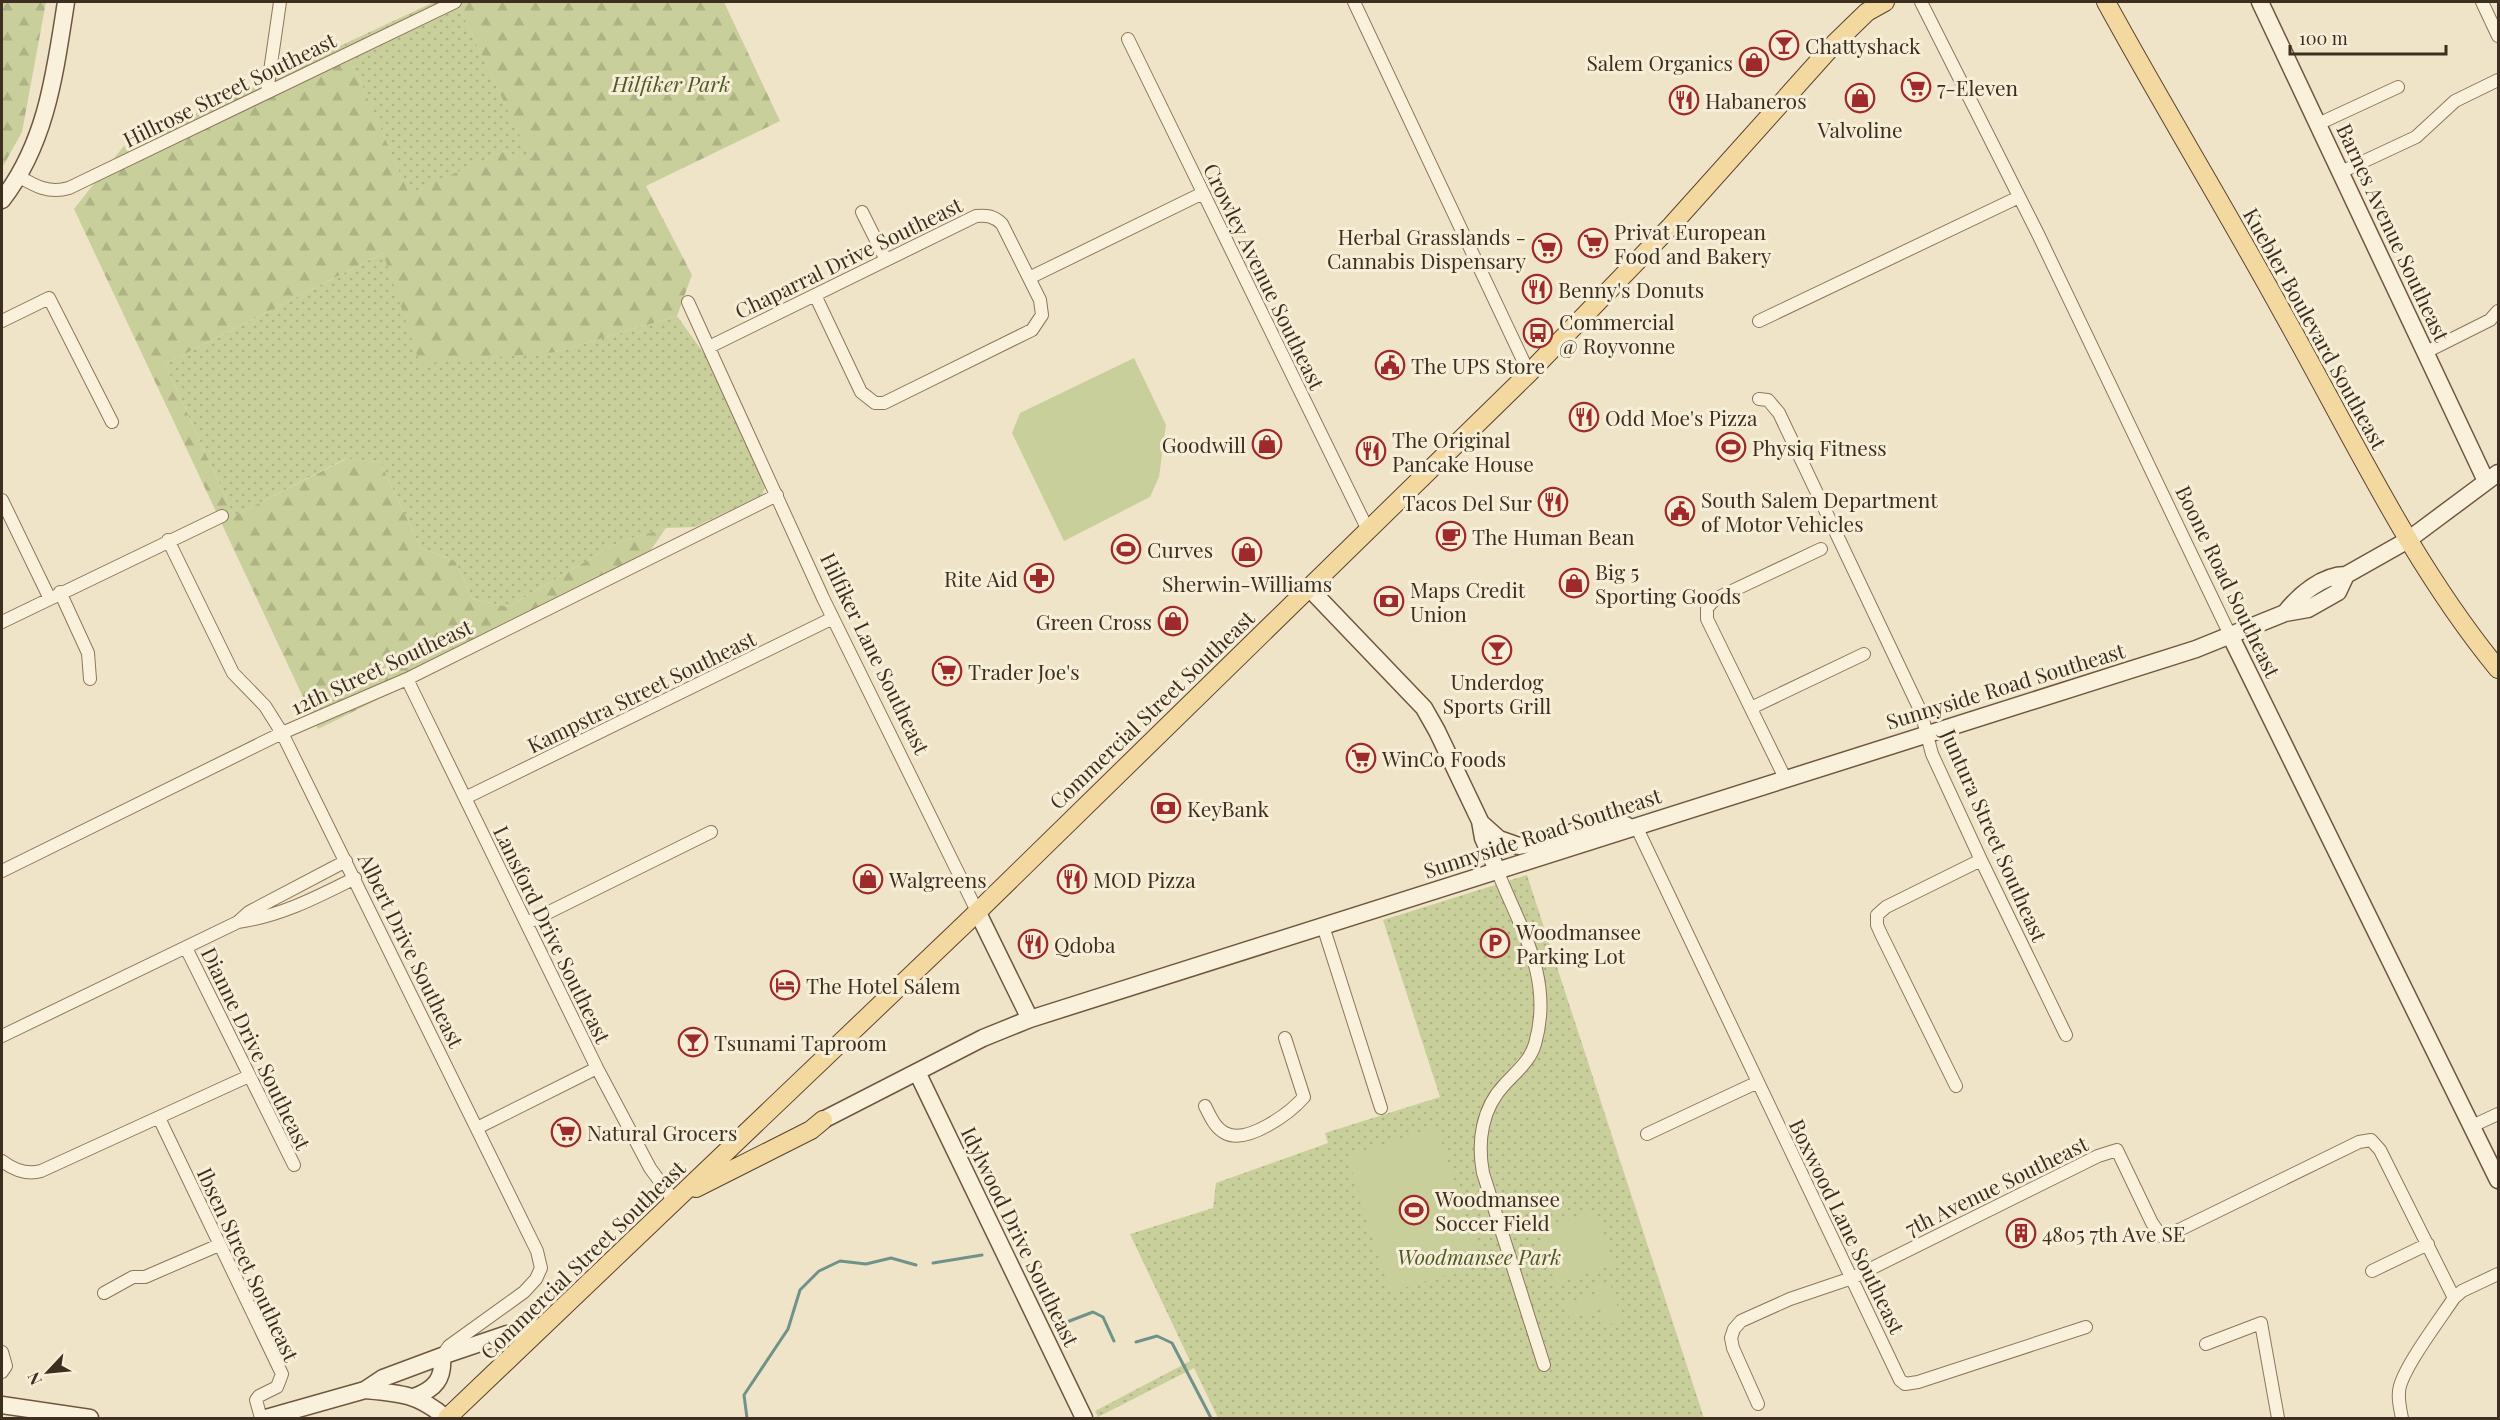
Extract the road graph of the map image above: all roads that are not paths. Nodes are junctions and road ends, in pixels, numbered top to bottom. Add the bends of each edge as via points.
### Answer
1 (66, 2) edge
2 (279, 2) edge
3 (455, 2) edge
4 (1354, 2) edge
5 (1885, 2) edge
6 (1921, 2) edge
7 (2106, 2) edge
8 (2482, 2) edge
9 (2264, 3) edge
10 (1868, 7) edge
11 (2499, 36) edge
12 (1128, 39) dead end
13 (2499, 80) edge
14 (2398, 87) dead end
15 (267, 92) junction
16 (2318, 124) junction
17 (2341, 172) junction
18 (18, 176) junction
19 (1203, 193) junction
20 (2019, 197) junction
21 (2, 200) edge
22 (862, 212) dead end
23 (886, 260) junction
24 (1029, 278) junction
25 (815, 295) junction
26 (688, 302) dead end
27 (2499, 311) edge
28 (2, 321) edge
29 (1759, 321) dead end
30 (709, 347) junction
31 (2426, 352) junction
32 (1529, 373) junction
33 (1759, 399) dead end
34 (112, 422) dead end
35 (2492, 477) edge
36 (777, 495) junction
37 (2, 500) edge
38 (222, 516) dead end
39 (1368, 530) junction
40 (168, 540) junction
41 (2408, 540) junction
42 (1821, 549) dead end
43 (1309, 588) junction
44 (55, 595) junction
45 (833, 618) junction
46 (2, 622) edge
47 (2230, 635) junction
48 (1864, 654) dead end
49 (2499, 669) edge
50 (90, 679) dead end
51 (407, 679) junction
52 (1751, 708) junction
53 (282, 733) junction
54 (1926, 733) junction
55 (1785, 778) junction
56 (465, 798) junction
57 (1480, 821) junction
58 (1636, 826) junction
59 (711, 832) dead end
60 (1981, 860) junction
61 (346, 861) junction
62 (1497, 870) junction
63 (2, 871) edge
64 (355, 878) junction
65 (977, 911) junction
66 (238, 922) junction
67 (527, 923) junction
68 (1323, 926) junction
69 (186, 948) junction
70 (1030, 1019) junction
71 (2066, 1035) dead end
72 (2, 1036) edge
73 (1285, 1038) dead end
74 (597, 1068) junction
75 (917, 1072) junction
76 (249, 1076) junction
77 (1758, 1082) junction
78 (1956, 1086) dead end
79 (1205, 1106) dead end
80 (1381, 1108) dead end
81 (2499, 1114) edge
82 (159, 1118) junction
83 (823, 1120) joint
84 (2472, 1126) junction
85 (477, 1128) junction
86 (1647, 1134) dead end
87 (2, 1161) edge
88 (294, 1166) dead end
89 (2499, 1180) edge
90 (678, 1198) junction
91 (2428, 1244) junction
92 (219, 1245) junction
93 (2372, 1271) dead end
94 (2499, 1274) edge
95 (1852, 1278) junction
96 (104, 1293) dead end
97 (2454, 1298) junction
98 (542, 1327) junction
99 (2086, 1327) dead end
100 (2206, 1344) dead end
101 (2, 1352) edge
102 (442, 1356) junction
103 (1544, 1365) dead end
104 (2, 1372) edge
105 (365, 1390) junction
106 (414, 1397) junction
107 (1758, 1404) dead end
108 (2, 1406) edge
109 (90, 1419) edge
110 (261, 1419) edge
111 (266, 1419) edge
112 (446, 1419) edge
113 (1084, 1419) edge
114 (2278, 1419) edge
115 (2402, 1419) edge

1 - 18 main road via 49,105
2 - 15 street
3 - 15 street, Hillrose Street Southeast
4 - 32 street
5 - 10 main road, Commercial Street Southeast
6 - 20 street, Boone Road Southeast
7 - 41 main road, Kuebler Boulevard Southeast
8 - 11 street
9 - 16 main road, Barnes Avenue Southeast
10 - 32 main road, Commercial Street Southeast via 1671,226
12 - 19 street, Crowley Avenue Southeast
13 - 17 street via 2455,101 2416,137
14 - 16 street
15 - 18 street, Hillrose Street Southeast via 69,188 44,189
16 - 17 main road, Barnes Avenue Southeast
17 - 31 main road, Barnes Avenue Southeast
18 - 21 main road
19 - 24 street
19 - 39 street, Crowley Avenue Southeast
20 - 29 street
20 - 47 street, Boone Road Southeast
22 - 23 street
23 - 24 street, Chaparral Drive Southeast via 976,216 986,215 1002,224
23 - 25 street, Chaparral Drive Southeast
24 - 25 street via 1040,300 1042,315 1032,330 884,403 875,403 861,392
25 - 30 street, Chaparral Drive Southeast
26 - 30 street, Hilfiker Lane Southeast
27 - 31 street via 2490,320
28 - 34 street via 49,298
30 - 36 street, Hilfiker Lane Southeast
31 - 35 main road, Barnes Avenue Southeast
32 - 39 main road, Commercial Street Southeast
33 - 54 street, Juntura Street Southeast via 1768,400 1779,413 1921,712
35 - 41 main road, Sunnyside Road Southeast
36 - 45 street, Hilfiker Lane Southeast
36 - 51 street, 12th Street Southeast
37 - 44 street
38 - 40 street
39 - 43 main road, Commercial Street Southeast
40 - 44 street
40 - 53 street, Albert Drive Southeast via 230,667 266,706
41 - 47 main road, Sunnyside Road Southeast via 2346,575 2338,592 2308,609 2285,613
41 - 49 main road, Kuebler Boulevard Southeast via 2453,610
42 - 52 street via 1715,599 1707,608 1707,619
43 - 57 main road via 1424,708
43 - 65 main road, Commercial Street Southeast
44 - 46 street
44 - 50 street via 88,653
45 - 56 street, Kampstra Street Southeast
45 - 65 street, Hilfiker Lane Southeast
47 - 54 main road, Sunnyside Road Southeast
47 - 84 main road, Boone Road Southeast
48 - 52 street
51 - 53 street, 12th Street Southeast
51 - 56 street, Lansford Drive Southeast
52 - 55 street
53 - 61 street, Albert Drive Southeast
53 - 63 street, 12th Street Southeast
54 - 55 main road, Sunnyside Road Southeast
54 - 60 street, Juntura Street Southeast
55 - 58 main road, Sunnyside Road Southeast
56 - 67 street, Lansford Drive Southeast
57 - 58 main road via 1499,840 1519,846 1601,823
57 - 62 main road
58 - 62 main road, Sunnyside Road Southeast
58 - 77 street, Boxwood Lane Southeast
59 - 67 street
60 - 71 street, Juntura Street Southeast
60 - 78 street via 1877,915 1881,934
61 - 64 street, Albert Drive Southeast
61 - 66 street via 249,912
62 - 68 main road, Sunnyside Road Southeast
62 - 103 street via 1538,973 1538,1031 1531,1054 1493,1100 1482,1126 1480,1152 1483,1173
64 - 66 street via 296,907
64 - 85 street, Albert Drive Southeast
65 - 70 main road, Hilfiker Lane Southeast
65 - 90 main road, Commercial Street Southeast
66 - 69 street
67 - 74 street, Lansford Drive Southeast
68 - 70 main road, Sunnyside Road Southeast
68 - 80 street
69 - 72 street
69 - 76 street, Dianne Drive Southeast
70 - 75 main road, Sunnyside Road Southeast
73 - 79 street via 1304,1097 1298,1104 1268,1125 1245,1134 1228,1135 1219,1129
74 - 85 street
74 - 90 street, Lansford Drive Southeast via 650,1168
75 - 83 main road, Sunnyside Road Southeast
75 - 113 main road, Idylwood Drive Southeast
76 - 82 street
76 - 88 street, Dianne Drive Southeast
77 - 86 street
77 - 95 street, Boxwood Lane Southeast
81 - 84 street
82 - 87 street via 42,1171 25,1172
82 - 92 street, Ibsen Street Southeast
83 - 90 main road via 811,1130
84 - 89 main road, Boone Road Southeast
85 - 102 street, Albert Drive Southeast via 532,1237 541,1268 532,1285 449,1346
90 - 98 main road, Commercial Street Southeast
91 - 93 street
91 - 95 street, 7th Avenue Southeast via 2380,1150 2371,1140 2358,1142 2161,1236 2116,1150
91 - 97 street
92 - 96 street via 145,1278 133,1277
92 - 110 street, Ibsen Street Southeast via 282,1374 277,1387 256,1400
94 - 97 street
95 - 99 street, Boxwood Lane Southeast via 1905,1384
95 - 107 street, 7th Avenue Southeast via 1790,1299 1741,1321 1734,1329 1733,1348
97 - 115 street via 2406,1373 2400,1387
98 - 102 main road via 507,1334
98 - 112 main road, Commercial Street Southeast
100 - 114 street via 2261,1323
101 - 104 street via 6,1366
102 - 105 main road via 383,1378
102 - 106 main road via 437,1383
105 - 106 main road
105 - 111 main road
106 - 112 main road
108 - 109 main road

